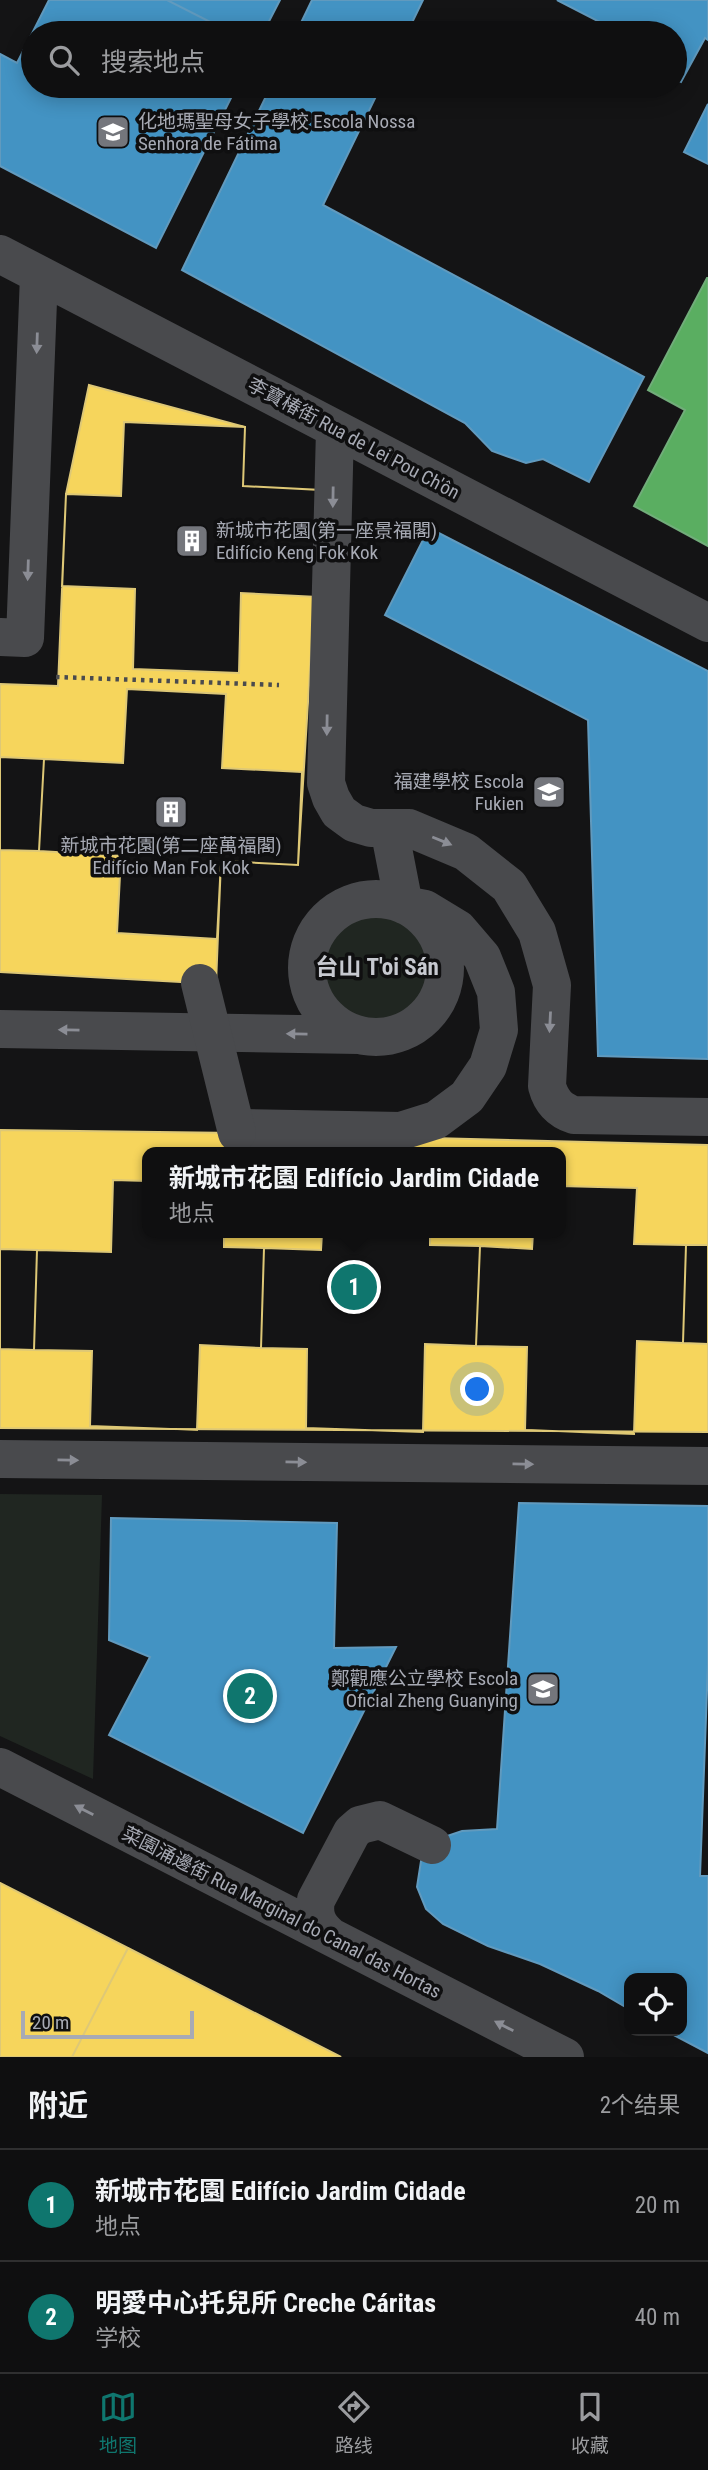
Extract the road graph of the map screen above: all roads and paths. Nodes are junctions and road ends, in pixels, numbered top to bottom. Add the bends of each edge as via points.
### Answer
1 (0, 254) edge
2 (39, 275) junction
3 (335, 429) junction
4 (708, 623) edge
5 (0, 637) edge
6 (52, 677) dead end
7 (328, 687) junction
8 (389, 828) junction
9 (404, 905) junction
10 (200, 983) dead end
11 (0, 1029) edge
12 (365, 1035) junction
13 (708, 1117) edge
14 (0, 1459) edge
15 (708, 1466) edge
16 (0, 1767) edge
17 (432, 1845) dead end
18 (316, 1900) junction
19 (279, 1910) junction
20 (330, 1936) junction
21 (565, 2057) edge

1 - 2 street, 李寶椿街 Rua de Lei Pou Ch'ôn
2 - 3 street, 李寶椿街 Rua de Lei Pou Ch'ôn
2 -> 5 street via 25,638
3 - 4 street, 李寶椿街 Rua de Lei Pou Ch'ôn
3 -> 7 street
6 - 7 path
7 -> 8 street via 326,783 331,799 339,812 354,822
8 - 9 street
8 -> 13 street via 409,828 467,852 509,886 537,932 552,985 547,1086 556,1105 574,1115
9 - 10 street, bridge via 425,909 458,929 482,957 496,992 499,1030 488,1066 467,1097 436,1120 401,1131 236,1130
9 - 12 street via 424,918 438,938 445,979 437,1000 407,1030 386,1037
9 - 12 street via 381,899 357,900 335,911 319,928 309,949 306,974 313,996 344,1029
12 -> 11 street
14 -> 15 street
19 -> 16 street, 菜園涌邊街 Rua Marginal do Canal das Hortas
17 - 18 street via 380,1820 360,1825
18 - 19 street via 299,1911
18 - 20 street via 316,1921
19 - 20 street, 菜園涌邊街 Rua Marginal do Canal das Hortas
21 -> 20 street, 菜園涌邊街 Rua Marginal do Canal das Hortas

